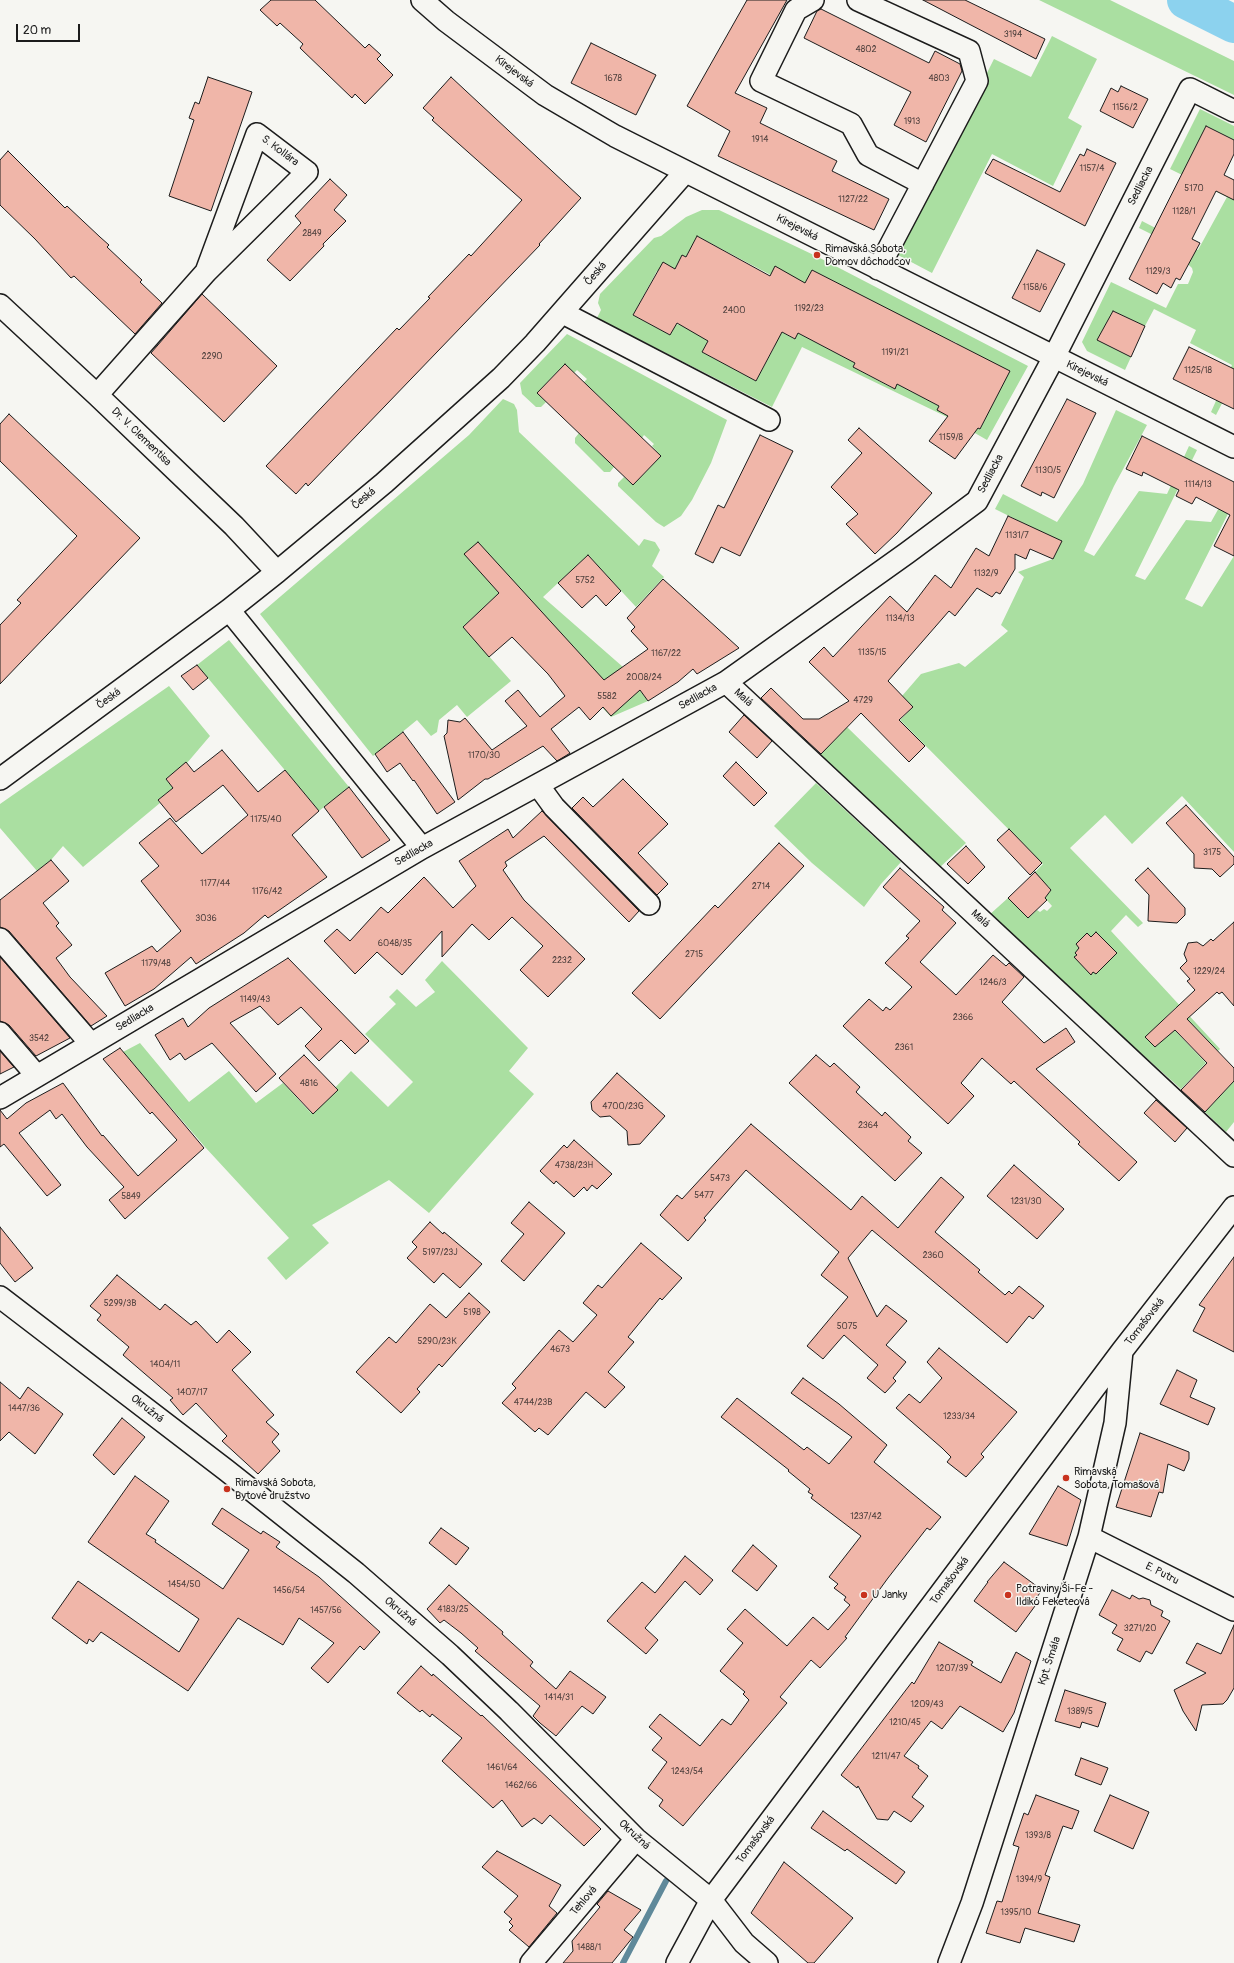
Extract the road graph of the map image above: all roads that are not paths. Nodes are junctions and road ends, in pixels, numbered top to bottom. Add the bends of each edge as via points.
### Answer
1 (422, 0) edge
2 (813, 0) edge
3 (858, 0) edge
4 (1234, 111) edge
5 (685, 172) junction
6 (923, 184) junction
7 (878, 270) junction
8 (206, 272) junction
9 (0, 305) edge
10 (563, 313) junction
11 (1054, 357) junction
12 (97, 395) junction
13 (769, 420) dead end
14 (1234, 447) edge
15 (277, 572) junction
16 (229, 610) junction
17 (726, 682) junction
18 (0, 779) edge
19 (538, 785) junction
20 (422, 848) junction
21 (650, 904) dead end
22 (0, 939) edge
23 (0, 1033) edge
24 (91, 1044) junction
25 (37, 1076) junction
26 (0, 1098) edge
27 (1234, 1156) edge
28 (1234, 1207) edge
29 (0, 1297) edge
30 (1122, 1351) junction
31 (1089, 1537) junction
32 (1234, 1610) edge
33 (636, 1839) junction
34 (711, 1900) junction
35 (531, 1963) edge
36 (677, 1963) edge
37 (767, 1963) edge
38 (949, 1963) edge

1 - 5 street, Kirejevská via 545,95 615,136
2 - 6 street via 796,10 761,81 851,124 868,155
3 - 6 street via 970,51 977,80
4 - 11 street, Sedliacka via 1190,89
5 - 7 street, Kirejevská
5 - 10 street, Česká
6 - 7 street
7 - 11 street, Kirejevská
8 - 8 street, S. Kollára via 308,172 257,134 220,236
8 - 12 street, S. Kollára
9 - 12 street, Dr. V. Clementisa
10 - 13 street
10 - 15 street, Česká via 501,378 384,483
11 - 14 street, Kirejevská
11 - 17 street, Sedliacka via 977,501 907,554
12 - 15 street, Dr. V. Clementisa via 254,545
15 - 16 street, Česká
16 - 18 street, Česká
16 - 20 street
17 - 19 street, Sedliacka
17 - 27 street, Malá
19 - 20 street, Sedliacka
19 - 21 street via 554,807
20 - 24 street, Sedliacka
22 - 24 street
23 - 25 street
24 - 25 street, Sedliacka
25 - 26 street, Sedliacka
28 - 30 street, Tomašovská
29 - 33 street, Okružná via 356,1573 504,1706
30 - 31 street, Kpt. Šmála via 1115,1423
30 - 34 street, Tomašovská
31 - 32 street, E. Putru
31 - 38 street, Kpt. Šmála via 972,1904
33 - 34 street, Okružná
33 - 35 street, Tehlová
34 - 36 street, Tomašovská
34 - 37 street, Okružná via 744,1943

